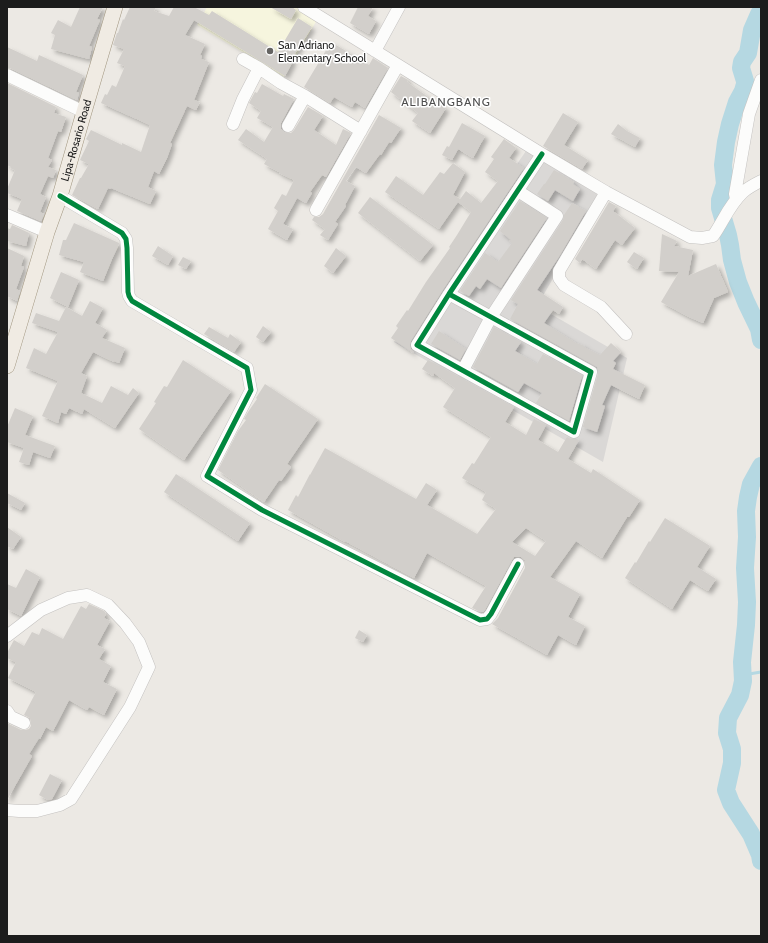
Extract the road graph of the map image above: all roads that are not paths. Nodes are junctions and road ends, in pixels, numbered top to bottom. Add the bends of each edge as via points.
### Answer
1 (115, 7) edge
2 (304, 7) edge
3 (399, 7) edge
4 (375, 51) junction
5 (243, 58) dead end
6 (398, 65) junction
7 (259, 68) junction
8 (7, 75) edge
9 (761, 80) edge
10 (305, 96) junction
11 (84, 112) junction
12 (233, 124) dead end
13 (288, 126) dead end
14 (361, 131) junction
15 (542, 154) junction
16 (761, 180) edge
17 (518, 191) junction
18 (606, 192) junction
19 (60, 196) junction
20 (736, 199) junction
21 (316, 210) dead end
22 (7, 215) edge
23 (47, 232) junction
24 (449, 294) junction
25 (490, 317) junction
26 (626, 334) dead end
27 (7, 366) edge
28 (463, 370) junction
29 (518, 564) dead end
30 (7, 636) edge
31 (7, 710) edge
32 (24, 723) dead end
33 (7, 810) edge

1 - 11 main road, Lipa-Rosario Road
2 - 4 street
3 - 4 street
4 - 6 street
5 - 7 street
6 - 14 street
6 - 15 street
7 - 10 street
7 - 12 street
8 - 11 street
9 - 20 street via 749,114
10 - 13 street
10 - 14 street
11 - 19 main road, Lipa-Rosario Road
14 - 21 street
15 - 17 street
15 - 18 street
16 - 20 street
17 - 24 street
17 - 25 street via 557,216
18 - 20 street via 690,237 702,238 713,236
18 - 26 street via 559,271 559,278 564,285 601,307
19 - 23 main road, Lipa-Rosario Road
19 - 29 street via 122,233 126,239 128,292 132,301 247,368 251,390 207,476 262,510 480,620 490,614
22 - 23 street
23 - 27 main road, Lipa-Rosario Road
24 - 25 street
24 - 28 street via 417,345
25 - 28 street
25 - 28 street via 591,372 574,432
30 - 33 street via 42,610 68,598 87,596 108,605 125,623 139,642 150,667 130,707 71,799 60,806 37,811
31 - 32 street via 11,717

